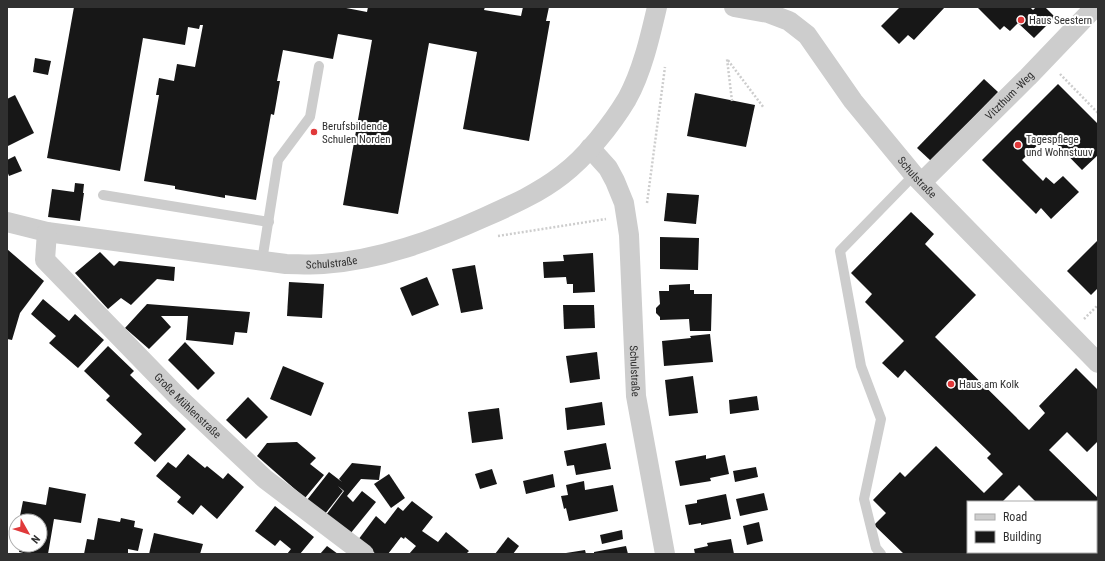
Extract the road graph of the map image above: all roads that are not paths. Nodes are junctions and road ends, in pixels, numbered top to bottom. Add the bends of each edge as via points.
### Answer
1 (657, 7) edge
2 (734, 7) edge
3 (1096, 7) edge
4 (319, 66) dead end
5 (590, 148) junction
6 (918, 178) junction
7 (103, 195) dead end
8 (7, 222) edge
9 (269, 222) junction
10 (47, 232) junction
11 (262, 261) junction
12 (1098, 363) edge
13 (364, 554) edge
14 (665, 554) edge
15 (881, 554) edge

1 - 5 street, Schulstraße via 642,65 627,98
2 - 6 street, Schulstraße via 768,13 789,21 807,35 853,101
3 - 6 street, Vitzthum -Weg via 1045,59
4 - 9 lane via 310,117 278,160
5 - 11 street, Schulstraße via 563,174 534,194 459,228 404,249 323,264
5 - 14 street, Schulstraße via 608,168 624,203 629,235 636,396
6 - 12 street, Schulstraße
6 - 15 lane via 840,251 861,366 881,419 864,498 876,548
7 - 9 lane
8 - 10 street, Schulstraße
9 - 11 lane
10 - 11 street, Schulstraße
10 - 13 street, Große Mühlenstraße via 44,260 180,399 265,479

